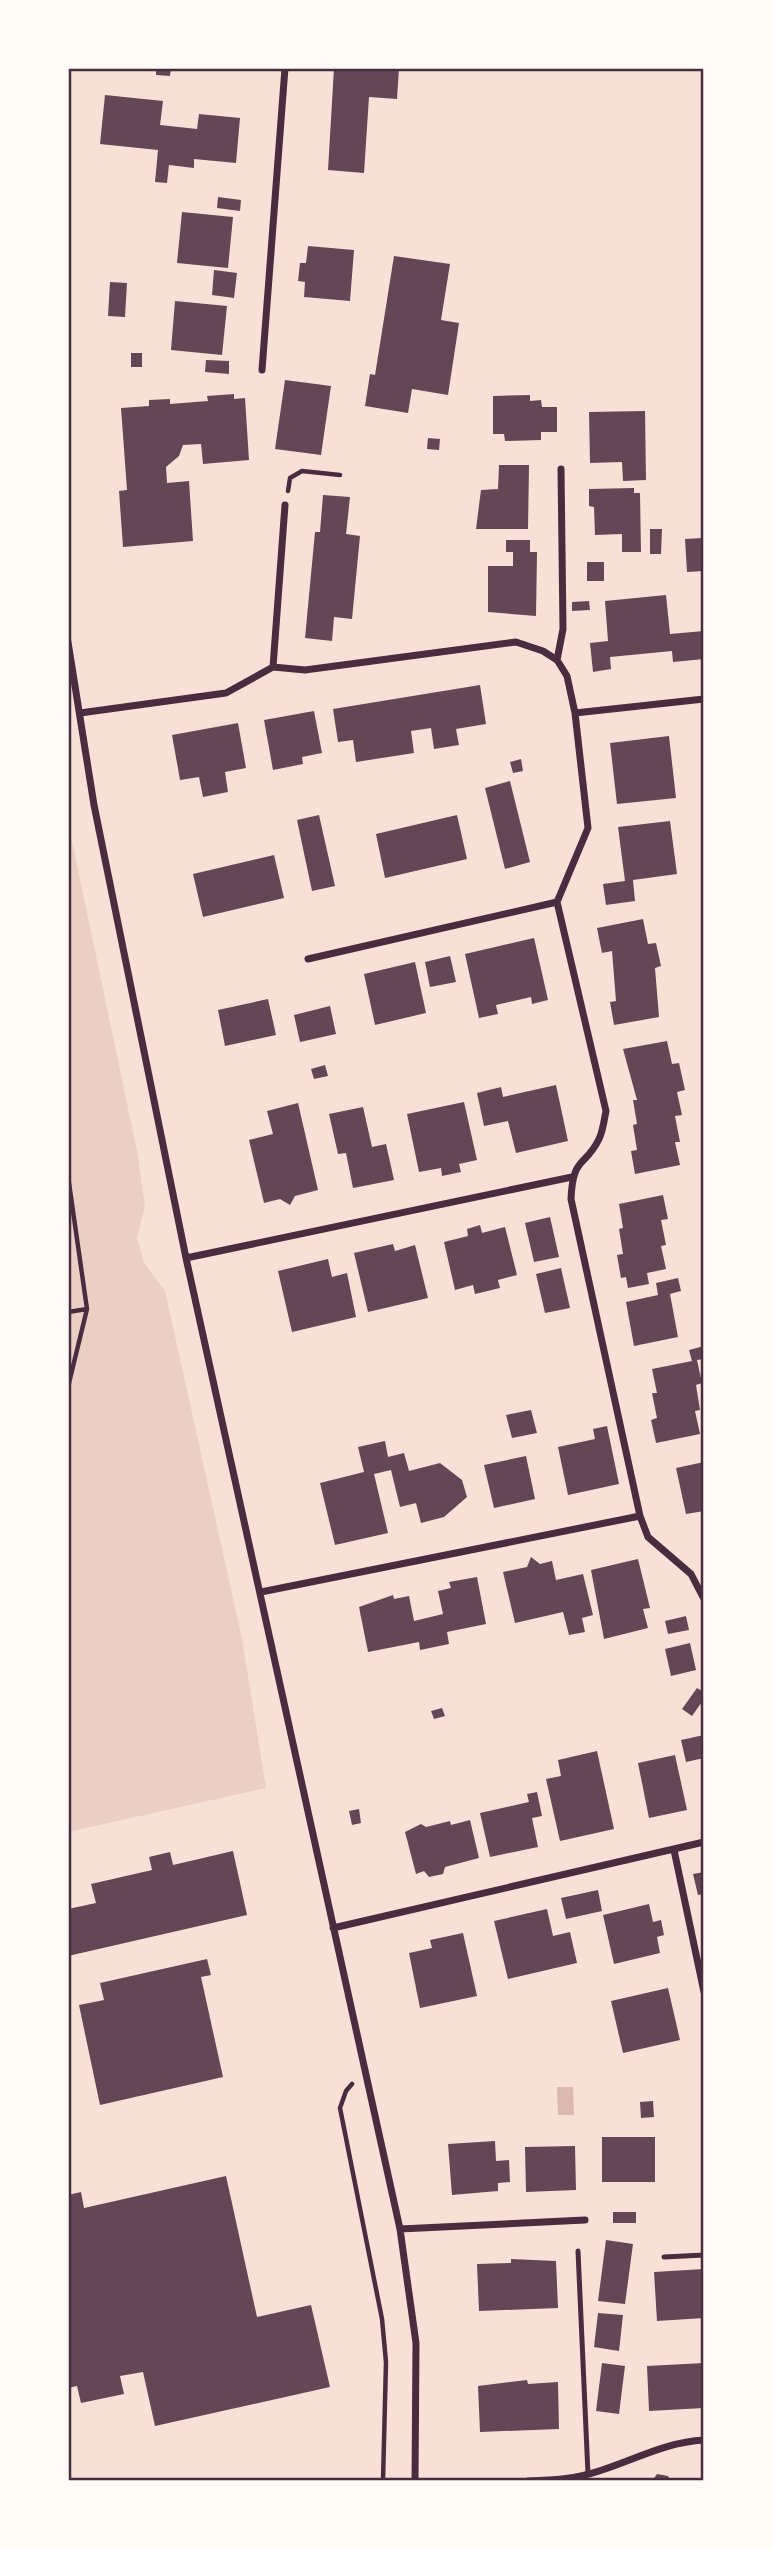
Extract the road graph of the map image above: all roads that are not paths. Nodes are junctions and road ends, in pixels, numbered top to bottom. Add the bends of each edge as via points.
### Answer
1 (285, 68) edge
2 (262, 370) dead end
3 (561, 469) dead end
4 (285, 505) road end
5 (68, 642) edge
6 (557, 660) junction
7 (273, 667) junction
8 (704, 699) edge
9 (80, 713) junction
10 (575, 713) junction
11 (557, 902) junction
12 (308, 959) dead end
13 (572, 1177) junction
14 (186, 1258) junction
15 (640, 1516) junction
16 (261, 1592) junction
17 (704, 1599) edge
18 (704, 1842) edge
19 (674, 1850) junction
20 (333, 1928) junction
21 (704, 1992) edge
22 (585, 2220) dead end
23 (400, 2229) junction
24 (578, 2251) dead end
25 (704, 2255) edge
26 (664, 2257) dead end
27 (704, 2440) edge
28 (587, 2474) junction
29 (415, 2481) edge
30 (528, 2481) edge

1 - 2 street
3 - 6 street via 562,629
4 - 7 street
5 - 9 street
6 - 7 street via 516,642 305,670
6 - 10 street via 567,676
7 - 9 street via 226,693
8 - 10 street
9 - 14 street via 94,805
10 - 11 street via 588,828
11 - 12 street
11 - 13 street via 606,1111 599,1140
13 - 14 street
13 - 15 street via 571,1199
14 - 16 street
15 - 16 street
15 - 17 street via 648,1537 691,1574
16 - 20 street
18 - 19 street
19 - 20 street
19 - 21 street
20 - 23 street
22 - 23 street
23 - 29 street via 416,2343
24 - 28 lane
25 - 26 lane
27 - 28 street via 655,2449
28 - 30 street

